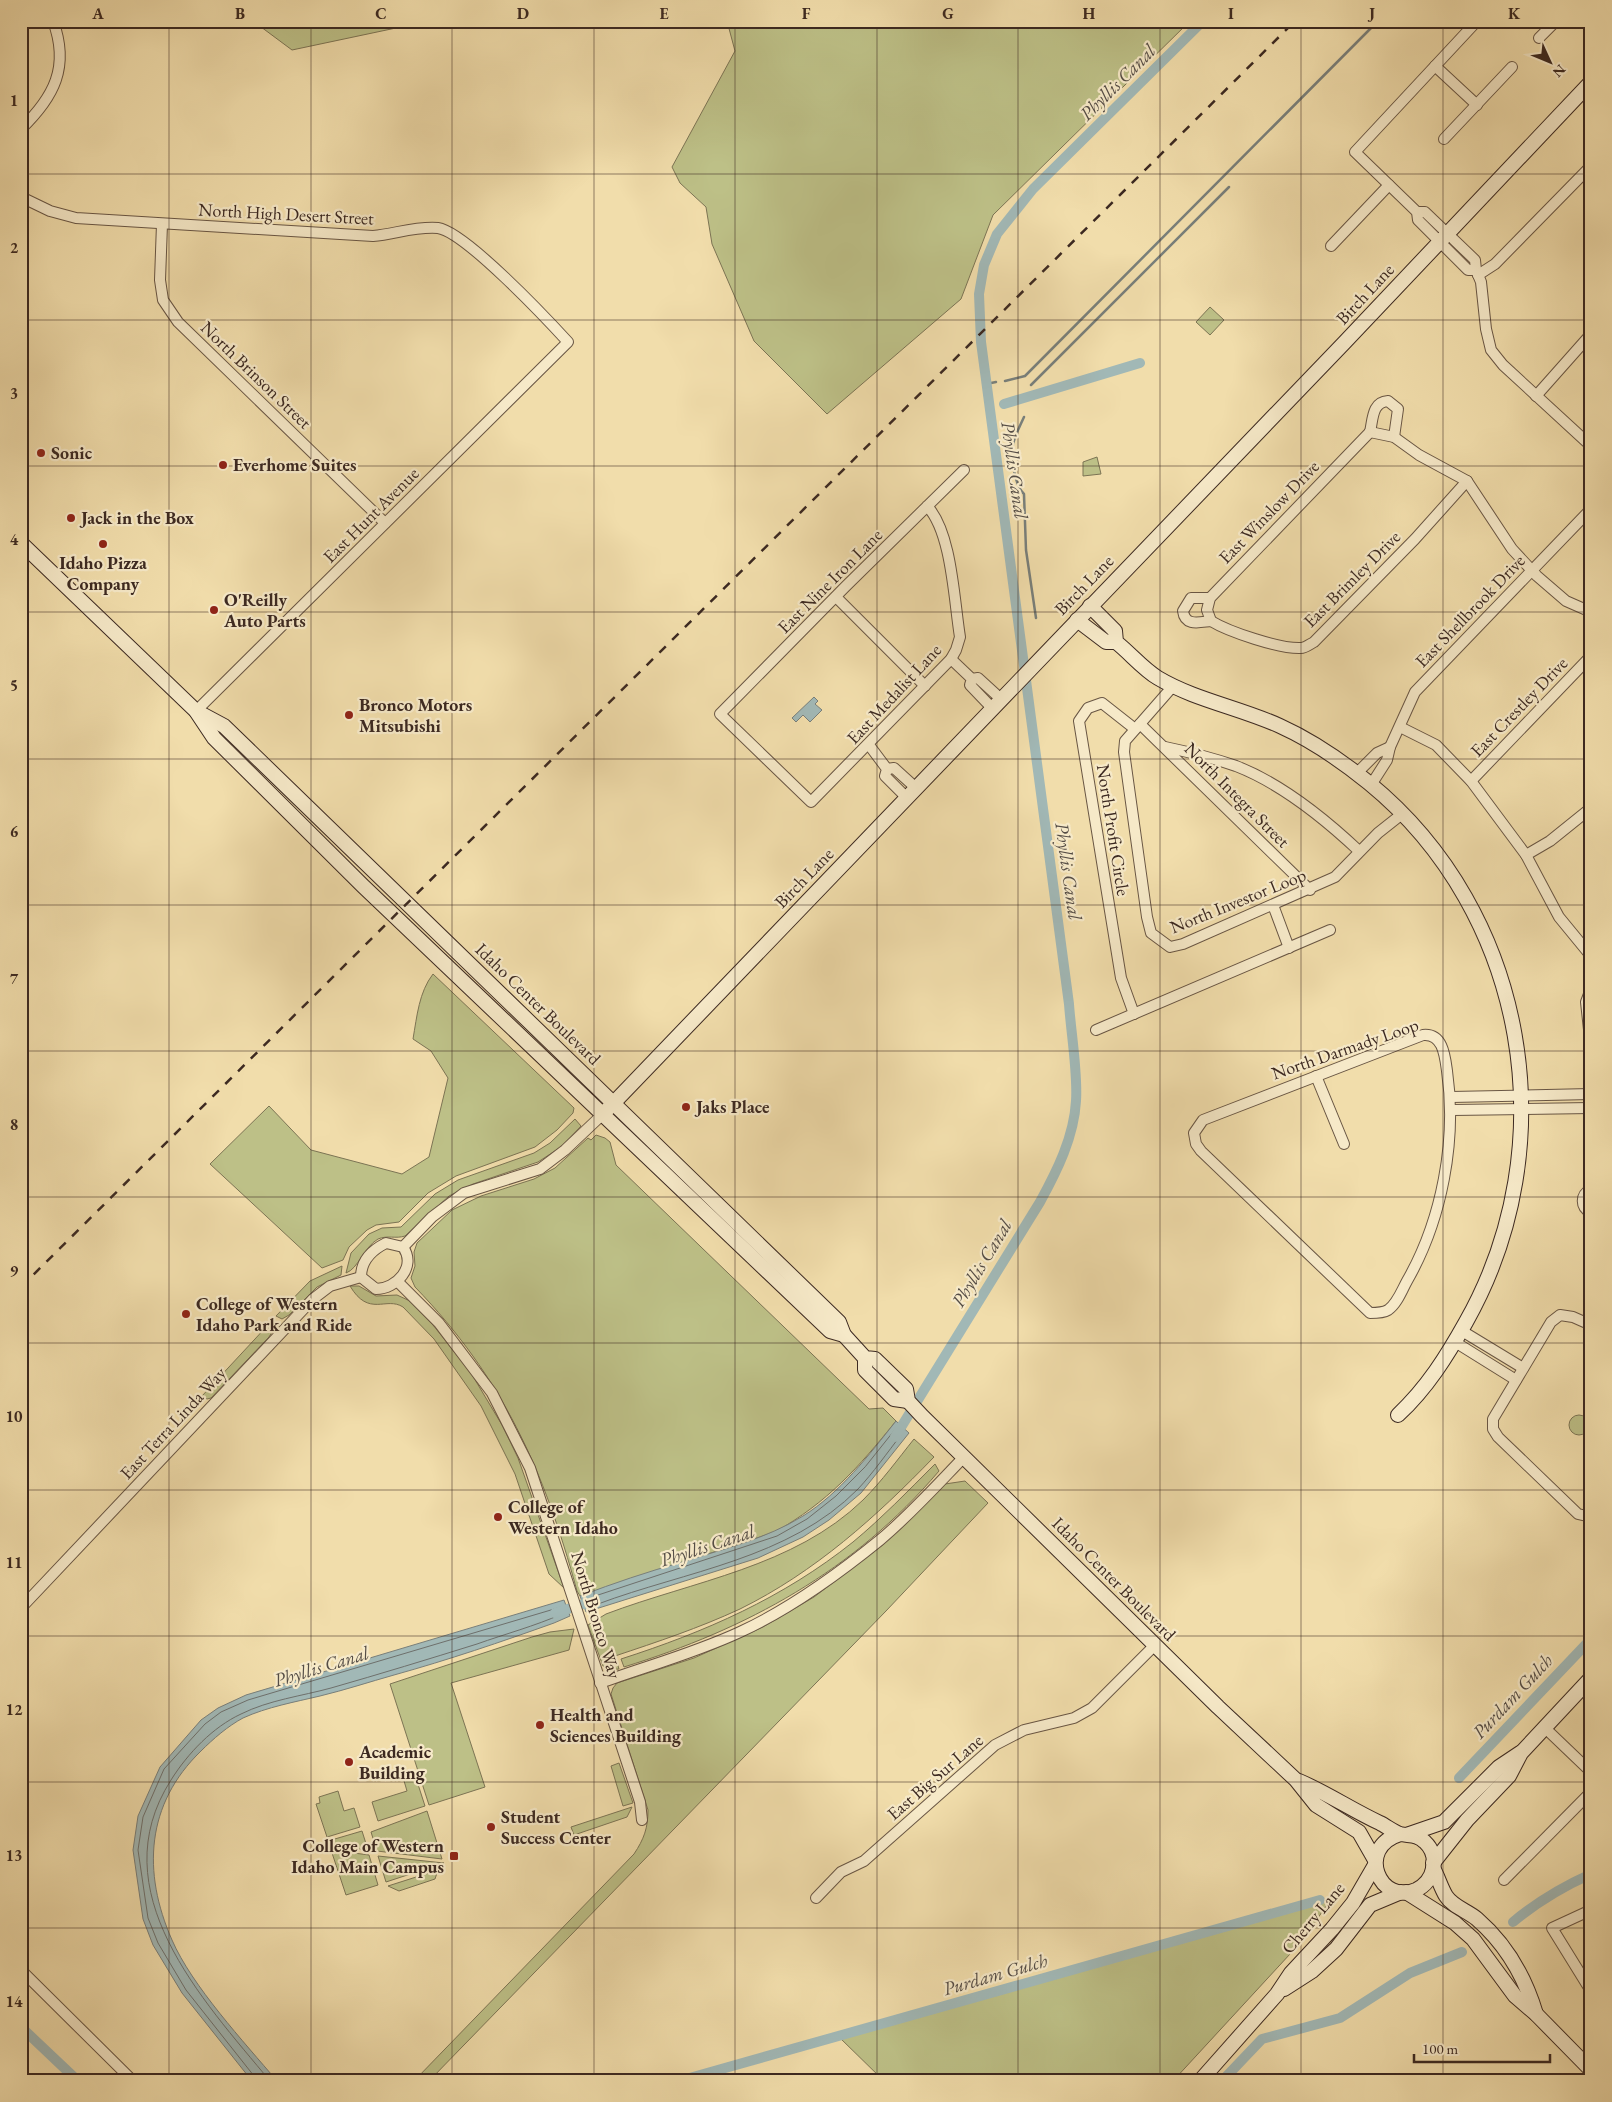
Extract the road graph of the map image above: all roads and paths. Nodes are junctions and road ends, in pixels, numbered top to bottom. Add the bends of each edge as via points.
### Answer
1 (53, 21) edge
2 (1477, 21) edge
3 (1556, 21) edge
4 (1539, 38) dead end
5 (1435, 66) junction
6 (1512, 67) dead end
7 (1591, 82) edge
8 (1477, 105) junction
9 (21, 130) edge
10 (1444, 139) dead end
11 (1591, 166) edge
12 (1388, 185) junction
13 (21, 197) edge
14 (162, 224) junction
15 (1443, 237) junction
16 (1331, 246) dead end
17 (1477, 272) junction
18 (1591, 334) edge
19 (568, 342) joint
20 (1536, 396) junction
21 (1370, 432) junction
22 (1394, 437) junction
23 (1591, 446) edge
24 (964, 470) dead end
25 (1467, 481) junction
26 (928, 506) junction
27 (1591, 510) edge
28 (385, 523) junction
29 (21, 544) edge
30 (1531, 570) junction
31 (836, 598) junction
32 (1210, 598) junction
33 (1090, 606) junction
34 (1591, 612) edge
35 (1077, 620) junction
36 (1212, 621) junction
37 (1116, 642) junction
38 (1591, 656) edge
39 (951, 659) junction
40 (1174, 685) junction
41 (926, 686) junction
42 (997, 704) junction
43 (196, 711) junction
44 (1138, 727) junction
45 (1400, 727) junction
46 (868, 745) junction
47 (1166, 747) junction
48 (1390, 747) junction
49 (1357, 773) junction
50 (1472, 781) junction
51 (1371, 785) junction
52 (911, 793) junction
53 (811, 802) joint
54 (1591, 808) edge
55 (1402, 814) junction
56 (1359, 851) junction
57 (1526, 855) junction
58 (1310, 890) junction
59 (1274, 905) junction
60 (1330, 930) dead end
61 (1289, 948) junction
62 (1591, 956) edge
63 (1591, 989) edge
64 (1134, 1014) junction
65 (1096, 1030) dead end
66 (1591, 1048) edge
67 (1316, 1076) junction
68 (1591, 1094) edge
69 (1451, 1097) junction
70 (614, 1102) junction
71 (1523, 1103) junction
72 (1591, 1108) edge
73 (1452, 1110) junction
74 (603, 1114) junction
75 (1344, 1144) dead end
76 (1591, 1188) edge
77 (1591, 1213) edge
78 (403, 1247) junction
79 (360, 1277) junction
80 (398, 1282) junction
81 (1591, 1325) edge
82 (844, 1335) junction
83 (1458, 1336) junction
84 (1523, 1368) junction
85 (1516, 1380) junction
86 (1398, 1415) dead end
87 (964, 1457) junction
88 (1591, 1517) edge
89 (21, 1608) edge
90 (1155, 1645) junction
91 (1591, 1678) edge
92 (600, 1683) junction
93 (1544, 1727) junction
94 (1521, 1753) junction
95 (1591, 1772) edge
96 (1296, 1780) junction
97 (1591, 1792) edge
98 (642, 1820) dead end
99 (1404, 1834) junction
100 (1375, 1862) junction
101 (1433, 1865) junction
102 (1504, 1880) dead end
103 (1403, 1892) junction
104 (816, 1898) dead end
105 (1591, 1910) edge
106 (21, 1970) edge
107 (1591, 1992) edge
108 (1277, 1994) junction
109 (1536, 2014) junction
110 (1590, 2066) edge
111 (133, 2081) edge
112 (1200, 2081) edge

1 - 9 street via 60,47 57,80 40,108
2 - 5 street
3 - 4 street
5 - 8 street
5 - 12 street via 1355,152
6 - 8 street
7 - 15 main road, Birch Lane
8 - 10 street
11 - 17 street via 1495,264
12 - 15 street via 1417,212 1418,220
12 - 16 street
13 - 14 street, North High Desert Street via 50,211 76,218
14 - 19 street, North High Desert Street via 373,236 421,228 447,230 470,245
14 - 28 street, North Brinson Street via 162,294 178,322
15 - 17 street via 1468,270
15 - 33 main road, Birch Lane
17 - 20 street via 1491,350
18 - 20 street
19 - 28 street, East Hunt Avenue
20 - 23 street
21 - 22 street
21 - 22 street via 1374,410 1388,401 1398,409
21 - 32 street, East Winslow Drive
22 - 25 street via 1419,455
24 - 26 street, East Nine Iron Lane
25 - 30 street via 1512,550
25 - 36 street, East Brimley Drive via 1314,642 1303,649 1274,644
26 - 31 street, East Nine Iron Lane
26 - 39 street, East Medalist Lane via 944,532 960,637
27 - 30 street, East Shellbrook Drive
28 - 43 street, East Hunt Avenue
29 - 43 main road, Idaho Center Boulevard
30 - 34 street via 1566,601
30 - 45 street, East Shellbrook Drive via 1415,692
31 - 41 street
31 - 53 street, East Nine Iron Lane via 720,714
32 - 36 street via 1207,610
32 - 36 street via 1190,598 1183,611 1190,622
33 - 35 main road, Birch Lane
33 - 37 main road via 1115,631
35 - 37 main road via 1106,642
35 - 42 main road, Birch Lane
37 - 40 main road via 1157,677
38 - 50 street, East Crestley Drive
39 - 41 street, East Medalist Lane
39 - 42 street via 972,679 970,686
40 - 44 street, North Investor Loop
40 - 49 main road via 1281,726
41 - 46 street, East Medalist Lane
42 - 52 main road, Birch Lane
43 - 70 main road, Idaho Center Boulevard via 224,726
43 - 74 main road, Idaho Center Boulevard via 214,738 363,886
44 - 47 street, North Integra Street
44 - 59 street, North Investor Loop via 1125,741 1124,752 1151,933 1170,947
44 - 64 street, North Profit Circle via 1102,703 1088,708 1079,721 1121,978
45 - 48 street, East Shellbrook Drive
45 - 50 street via 1436,745
46 - 52 street via 886,769 885,776
46 - 53 street, East Medalist Lane
47 - 56 street via 1237,767 1311,810
47 - 58 street, North Integra Street
48 - 49 street via 1377,753
48 - 51 street, East Shellbrook Drive via 1387,760
49 - 51 main road
50 - 57 street
51 - 55 main road
52 - 70 main road, Birch Lane
54 - 57 street via 1550,841
55 - 56 street, North Investor Loop
55 - 71 main road via 1453,878 1486,938 1504,989 1518,1047
56 - 58 street, North Investor Loop via 1335,877
57 - 62 street via 1559,917
58 - 59 street, North Investor Loop
59 - 61 street
60 - 61 street
61 - 64 street
63 - 66 street via 1586,1002
64 - 65 street
67 - 69 street, North Darmady Loop via 1428,1035 1439,1040 1444,1050
67 - 73 street, North Darmady Loop via 1202,1120 1194,1133 1196,1144 1370,1313 1387,1311 1394,1304 1416,1266 1438,1202
67 - 75 street
68 - 71 street
69 - 71 street
69 - 73 street, North Darmady Loop
70 - 74 main road, Birch Lane
70 - 82 main road, Idaho Center Boulevard via 839,1322
71 - 72 street
71 - 73 street
71 - 83 main road via 1515,1193 1502,1243 1482,1294
74 - 78 street via 540,1169 464,1193 440,1210
74 - 82 main road, Idaho Center Boulevard via 830,1331
76 - 77 street via 1582,1202 1585,1210
78 - 79 street via 392,1243 379,1246 360,1268
78 - 80 street via 407,1267
79 - 80 street via 376,1289 391,1287
79 - 89 street, East Terra Linda Way via 330,1286 313,1299
80 - 92 street, North Bronco Way via 438,1323 492,1393 530,1468
81 - 84 street via 1560,1315 1551,1322
82 - 87 main road, Idaho Center Boulevard via 865,1358 875,1359 906,1389 908,1401
83 - 84 street
83 - 85 street
83 - 86 main road via 1415,1399
84 - 85 street
85 - 88 street via 1492,1419 1493,1429 1578,1514
87 - 90 main road, Idaho Center Boulevard
87 - 92 street via 881,1540 785,1608 741,1632
90 - 96 main road, Idaho Center Boulevard
90 - 104 street, East Big Sur Lane via 1092,1708 1074,1718 1024,1730 995,1745 864,1861 841,1872
91 - 93 main road
92 - 98 street, North Bronco Way via 640,1802
93 - 94 main road
93 - 95 street
94 - 99 main road via 1499,1767 1444,1822
94 - 101 main road via 1509,1776 1468,1820
96 - 99 main road, Idaho Center Boulevard
96 - 100 main road, Idaho Center Boulevard via 1316,1805 1359,1832
97 - 102 street
99 - 100 main road via 1383,1842
99 - 101 main road via 1426,1842
100 - 103 main road via 1380,1879 1387,1886
100 - 108 main road, Cherry Lane via 1342,1916 1291,1973
101 - 103 main road via 1424,1884 1416,1890
101 - 109 main road via 1446,1896 1482,1924 1511,1956 1529,1988
103 - 108 main road, Cherry Lane via 1370,1905 1336,1949 1312,1971
103 - 109 main road via 1449,1918 1473,1939 1515,1996
105 - 107 street via 1552,1928
106 - 111 street
108 - 112 main road, Cherry Lane
109 - 110 main road

